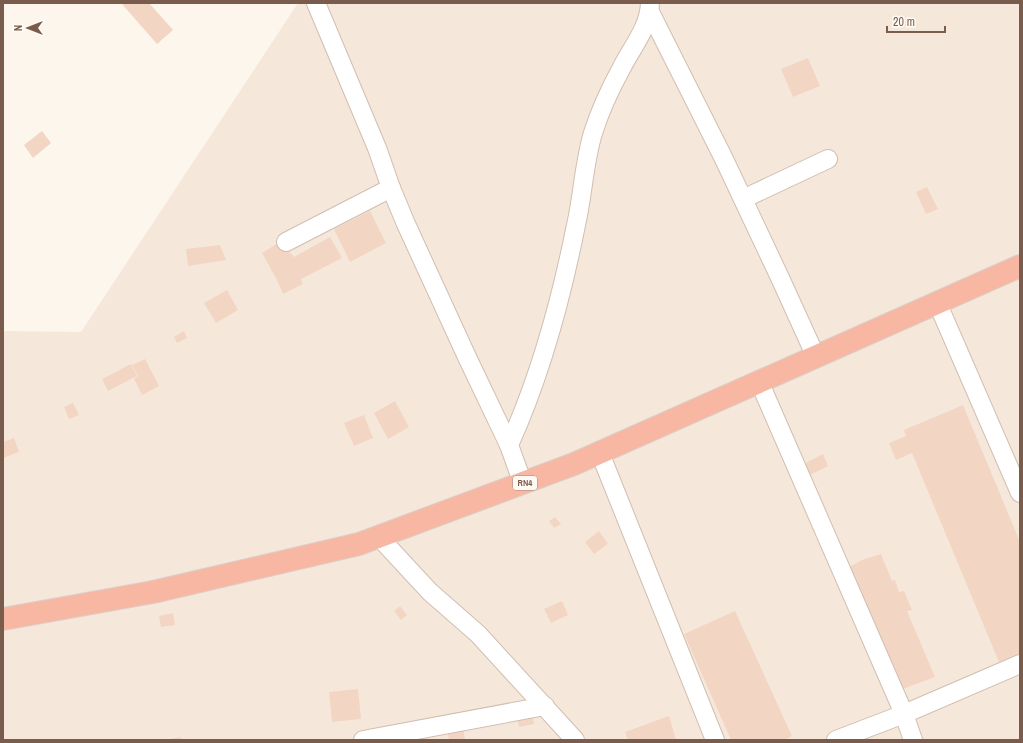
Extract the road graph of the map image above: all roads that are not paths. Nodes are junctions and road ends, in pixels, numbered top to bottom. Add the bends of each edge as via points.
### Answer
1 (316, 3) edge
2 (650, 8) edge
3 (828, 159) dead end
4 (391, 188) junction
5 (743, 199) junction
6 (286, 242) dead end
7 (1020, 266) edge
8 (937, 302) junction
9 (816, 357) junction
10 (759, 382) junction
11 (509, 445) junction
12 (600, 453) junction
13 (523, 484) junction
14 (1020, 493) edge
15 (379, 537) junction
16 (3, 619) edge
17 (1020, 664) edge
18 (545, 706) junction
19 (904, 714) junction
20 (363, 740) edge
21 (575, 740) edge
22 (715, 740) edge
23 (836, 740) edge
24 (913, 740) edge

1 - 4 street via 377,148
2 - 5 street
2 - 11 street via 641,34 621,68 593,133 566,273 544,352 522,417
3 - 5 street
4 - 6 street
4 - 11 street
5 - 9 street
7 - 8 highway, RN4
8 - 9 highway, RN4
8 - 14 street
9 - 10 highway, RN4
10 - 12 highway, RN4
10 - 19 street
11 - 13 street
12 - 13 highway, RN4
12 - 22 street
13 - 15 highway, RN4
15 - 16 highway, RN4 via 294,560 153,592
15 - 18 street via 430,592 478,634
17 - 19 street
18 - 20 street
18 - 21 street
19 - 23 street
19 - 24 street

